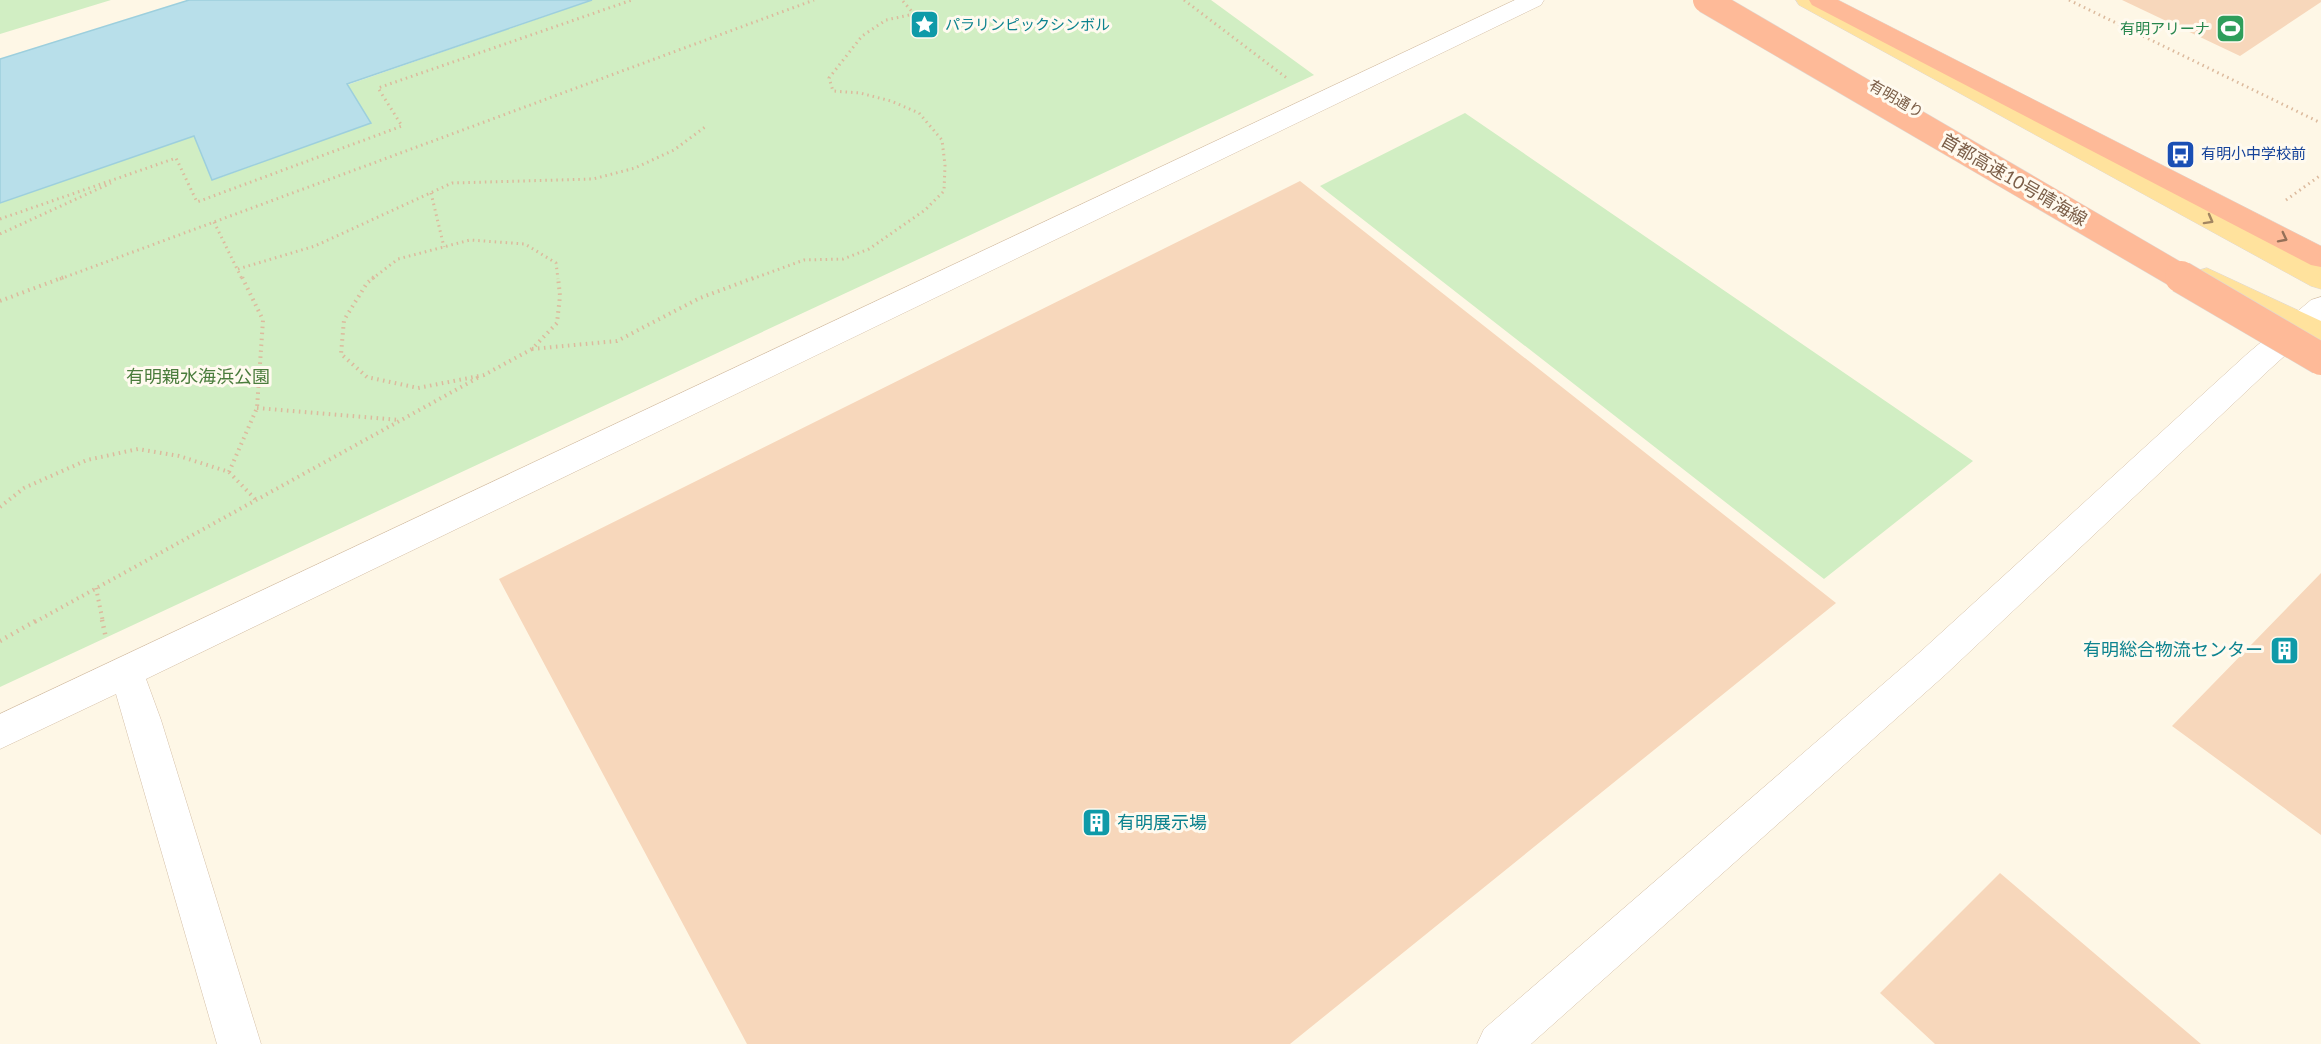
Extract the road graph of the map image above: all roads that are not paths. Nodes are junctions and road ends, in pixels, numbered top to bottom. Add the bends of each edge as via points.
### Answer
1 (1533, 0) edge
2 (1706, 0) edge
3 (1725, 0) edge
4 (1808, 0) edge
5 (1820, 0) edge
6 (2321, 258) edge
7 (2321, 279) edge
8 (2315, 321) edge
9 (2321, 359) edge
10 (117, 659) junction
11 (0, 732) edge
12 (239, 1044) edge
13 (1499, 1044) edge

1 - 10 street
2 - 9 highway, 首都高速10号晴海線, bridge
3 - 8 main road, 有明通り via 2218,284
4 -> 7 main road
5 -> 6 highway
8 - 13 street
10 - 11 street
10 - 12 street via 143,720

